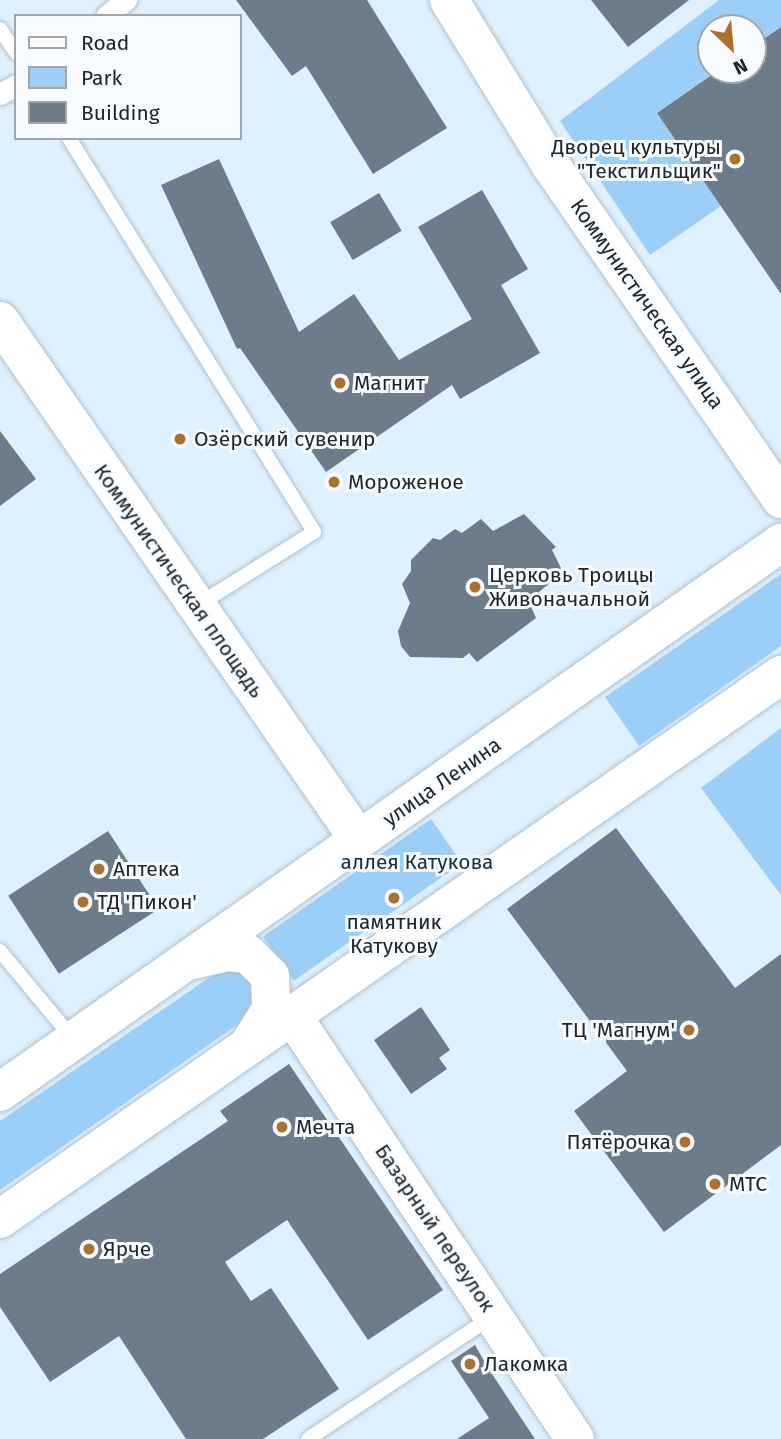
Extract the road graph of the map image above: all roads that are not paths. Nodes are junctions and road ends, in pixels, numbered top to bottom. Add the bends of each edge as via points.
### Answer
1 (126, 0) edge
2 (449, 0) edge
3 (108, 14) edge
4 (0, 29) edge
5 (14, 50) edge
6 (70, 140) edge
7 (0, 321) edge
8 (781, 499) edge
9 (781, 543) edge
10 (197, 606) junction
11 (781, 675) edge
12 (359, 840) junction
13 (0, 951) edge
14 (188, 961) junction
15 (293, 1017) junction
16 (74, 1040) junction
17 (245, 1051) junction
18 (0, 1092) edge
19 (0, 1219) edge
20 (495, 1316) junction
21 (308, 1439) edge
22 (575, 1439) edge

1 - 3 street
2 - 8 main road, Коммунистическая улица via 550,163
4 - 5 lane
6 - 10 lane via 314,532
7 - 10 main road, Коммунистическая площадь
9 - 12 main road, улица Ленина
10 - 12 main road, Коммунистическая площадь
11 - 15 main road
12 - 14 main road, улица Ленина
13 - 16 lane
14 - 16 main road, улица Ленина
14 - 17 main road via 228,952 248,954 270,976 271,1009
15 - 17 main road
15 - 20 main road, Базарный переулок
16 - 18 main road, улица Ленина
17 - 19 main road
20 - 21 lane
20 - 22 main road, Базарный переулок

